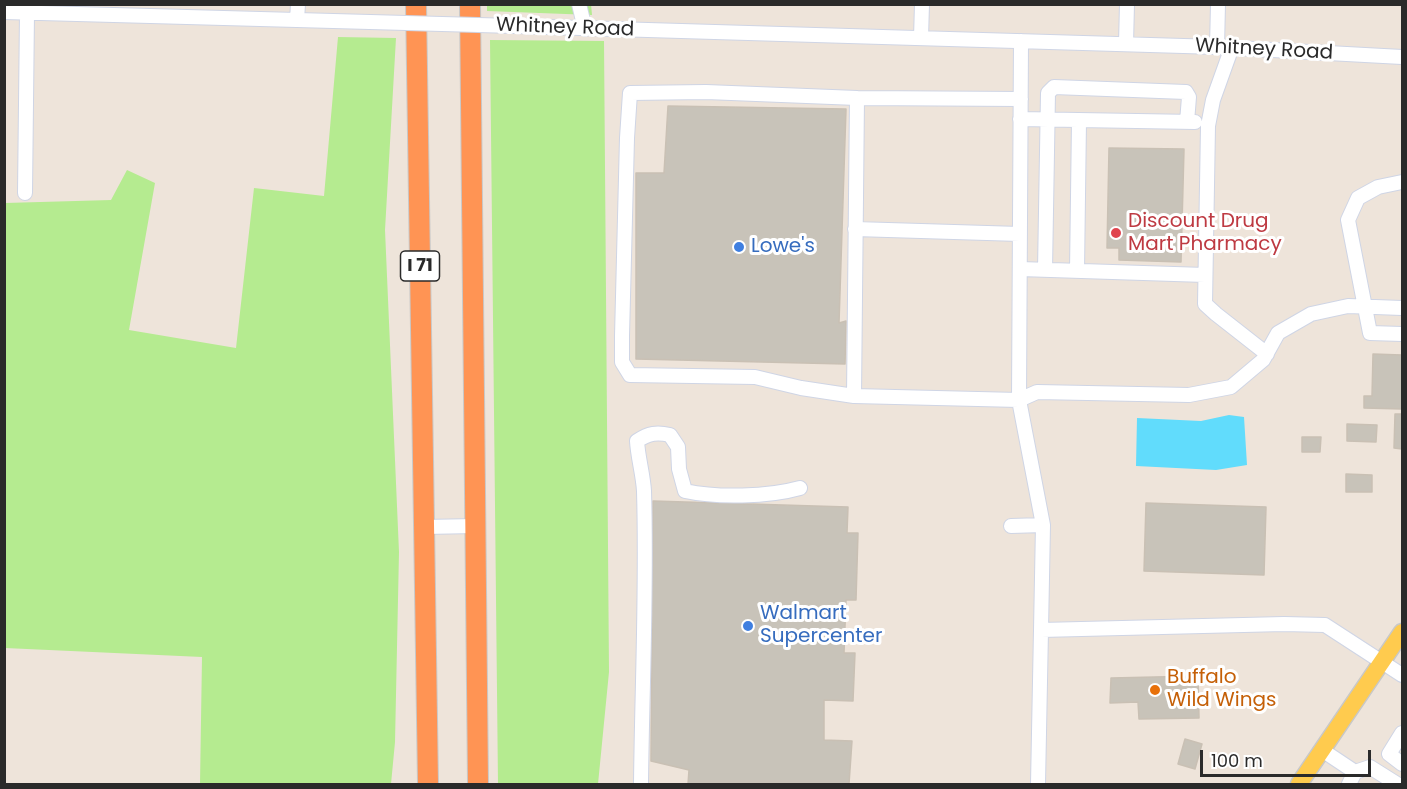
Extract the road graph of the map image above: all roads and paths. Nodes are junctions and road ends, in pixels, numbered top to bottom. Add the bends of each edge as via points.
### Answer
1 (297, 4) edge
2 (416, 4) edge
3 (470, 4) edge
4 (579, 4) edge
5 (922, 4) edge
6 (1127, 4) edge
7 (1218, 4) edge
8 (75, 9) edge
9 (4, 12) edge
10 (27, 13) junction
11 (297, 20) junction
12 (585, 28) junction
13 (921, 38) junction
14 (1021, 41) junction
15 (1126, 44) junction
16 (1217, 47) junction
17 (1232, 47) junction
18 (1402, 57) edge
19 (856, 98) junction
20 (1021, 99) junction
21 (1020, 119) junction
22 (1047, 120) junction
23 (1079, 121) junction
24 (1187, 122) junction
25 (1209, 123) junction
26 (1402, 182) edge
27 (25, 193) dead end
28 (855, 229) junction
29 (1020, 234) junction
30 (1020, 269) junction
31 (1045, 270) junction
32 (1077, 271) junction
33 (1205, 275) junction
34 (1364, 307) junction
35 (1402, 308) edge
36 (1402, 334) edge
37 (1267, 354) junction
38 (854, 396) junction
39 (1019, 400) junction
40 (800, 488) dead end
41 (1043, 525) junction
42 (476, 526) junction
43 (1011, 526) dead end
44 (424, 527) junction
45 (1041, 630) junction
46 (1402, 632) edge
47 (1382, 662) junction
48 (1402, 675) edge
49 (1402, 733) edge
50 (1322, 750) junction
51 (1402, 764) edge
52 (1355, 776) edge
53 (428, 784) edge
54 (478, 784) edge
55 (641, 784) edge
56 (1038, 784) edge
57 (1299, 784) edge
58 (1384, 784) edge
59 (1397, 784) edge

1 - 11 street
2 - 44 highway, I 71
3 - 42 highway
4 - 12 street
5 - 13 street
6 - 15 street
7 - 16 street
8 - 10 street, Whitney Road
8 - 11 street, Whitney Road
9 - 10 street, Whitney Road
10 - 27 street
11 - 12 street, Whitney Road, bridge
12 - 13 street, Whitney Road
13 - 14 street, Whitney Road
14 - 15 street, Whitney Road
14 - 20 street
15 - 16 street, Whitney Road
16 - 17 street, Whitney Road
17 - 18 street, Whitney Road
17 - 25 street
19 - 20 street
19 - 28 street
19 - 38 street via 630,93 622,313 622,362 630,375 754,377
20 - 21 street
21 - 22 street
21 - 29 street
22 - 23 street
22 - 24 street via 1048,93 1054,87 1185,92 1189,97
22 - 31 street
23 - 24 street
23 - 32 street
24 - 25 street
25 - 33 street
26 - 34 street via 1378,187 1358,198 1348,220
28 - 29 street
28 - 38 street
29 - 30 street
30 - 31 street
30 - 39 street
31 - 32 street
32 - 33 street
33 - 37 street via 1205,304
34 - 35 street
34 - 36 street via 1370,333
34 - 37 street via 1348,306 1311,314 1278,333
37 - 39 street via 1231,387 1189,394 1036,392
38 - 39 street
39 - 41 street
40 - 55 street via 780,494 702,495 685,491 678,447 670,435 659,432 638,441 644,487 645,571
41 - 43 street
41 - 45 street
42 - 44 street
42 - 54 highway
44 - 53 highway, I 71
45 - 47 street via 1324,625
45 - 56 street
46 - 47 main road
47 - 48 street
47 - 50 main road
49 - 51 street via 1389,754
50 - 52 street
50 - 57 main road
52 - 58 street
52 - 59 street via 1370,767

